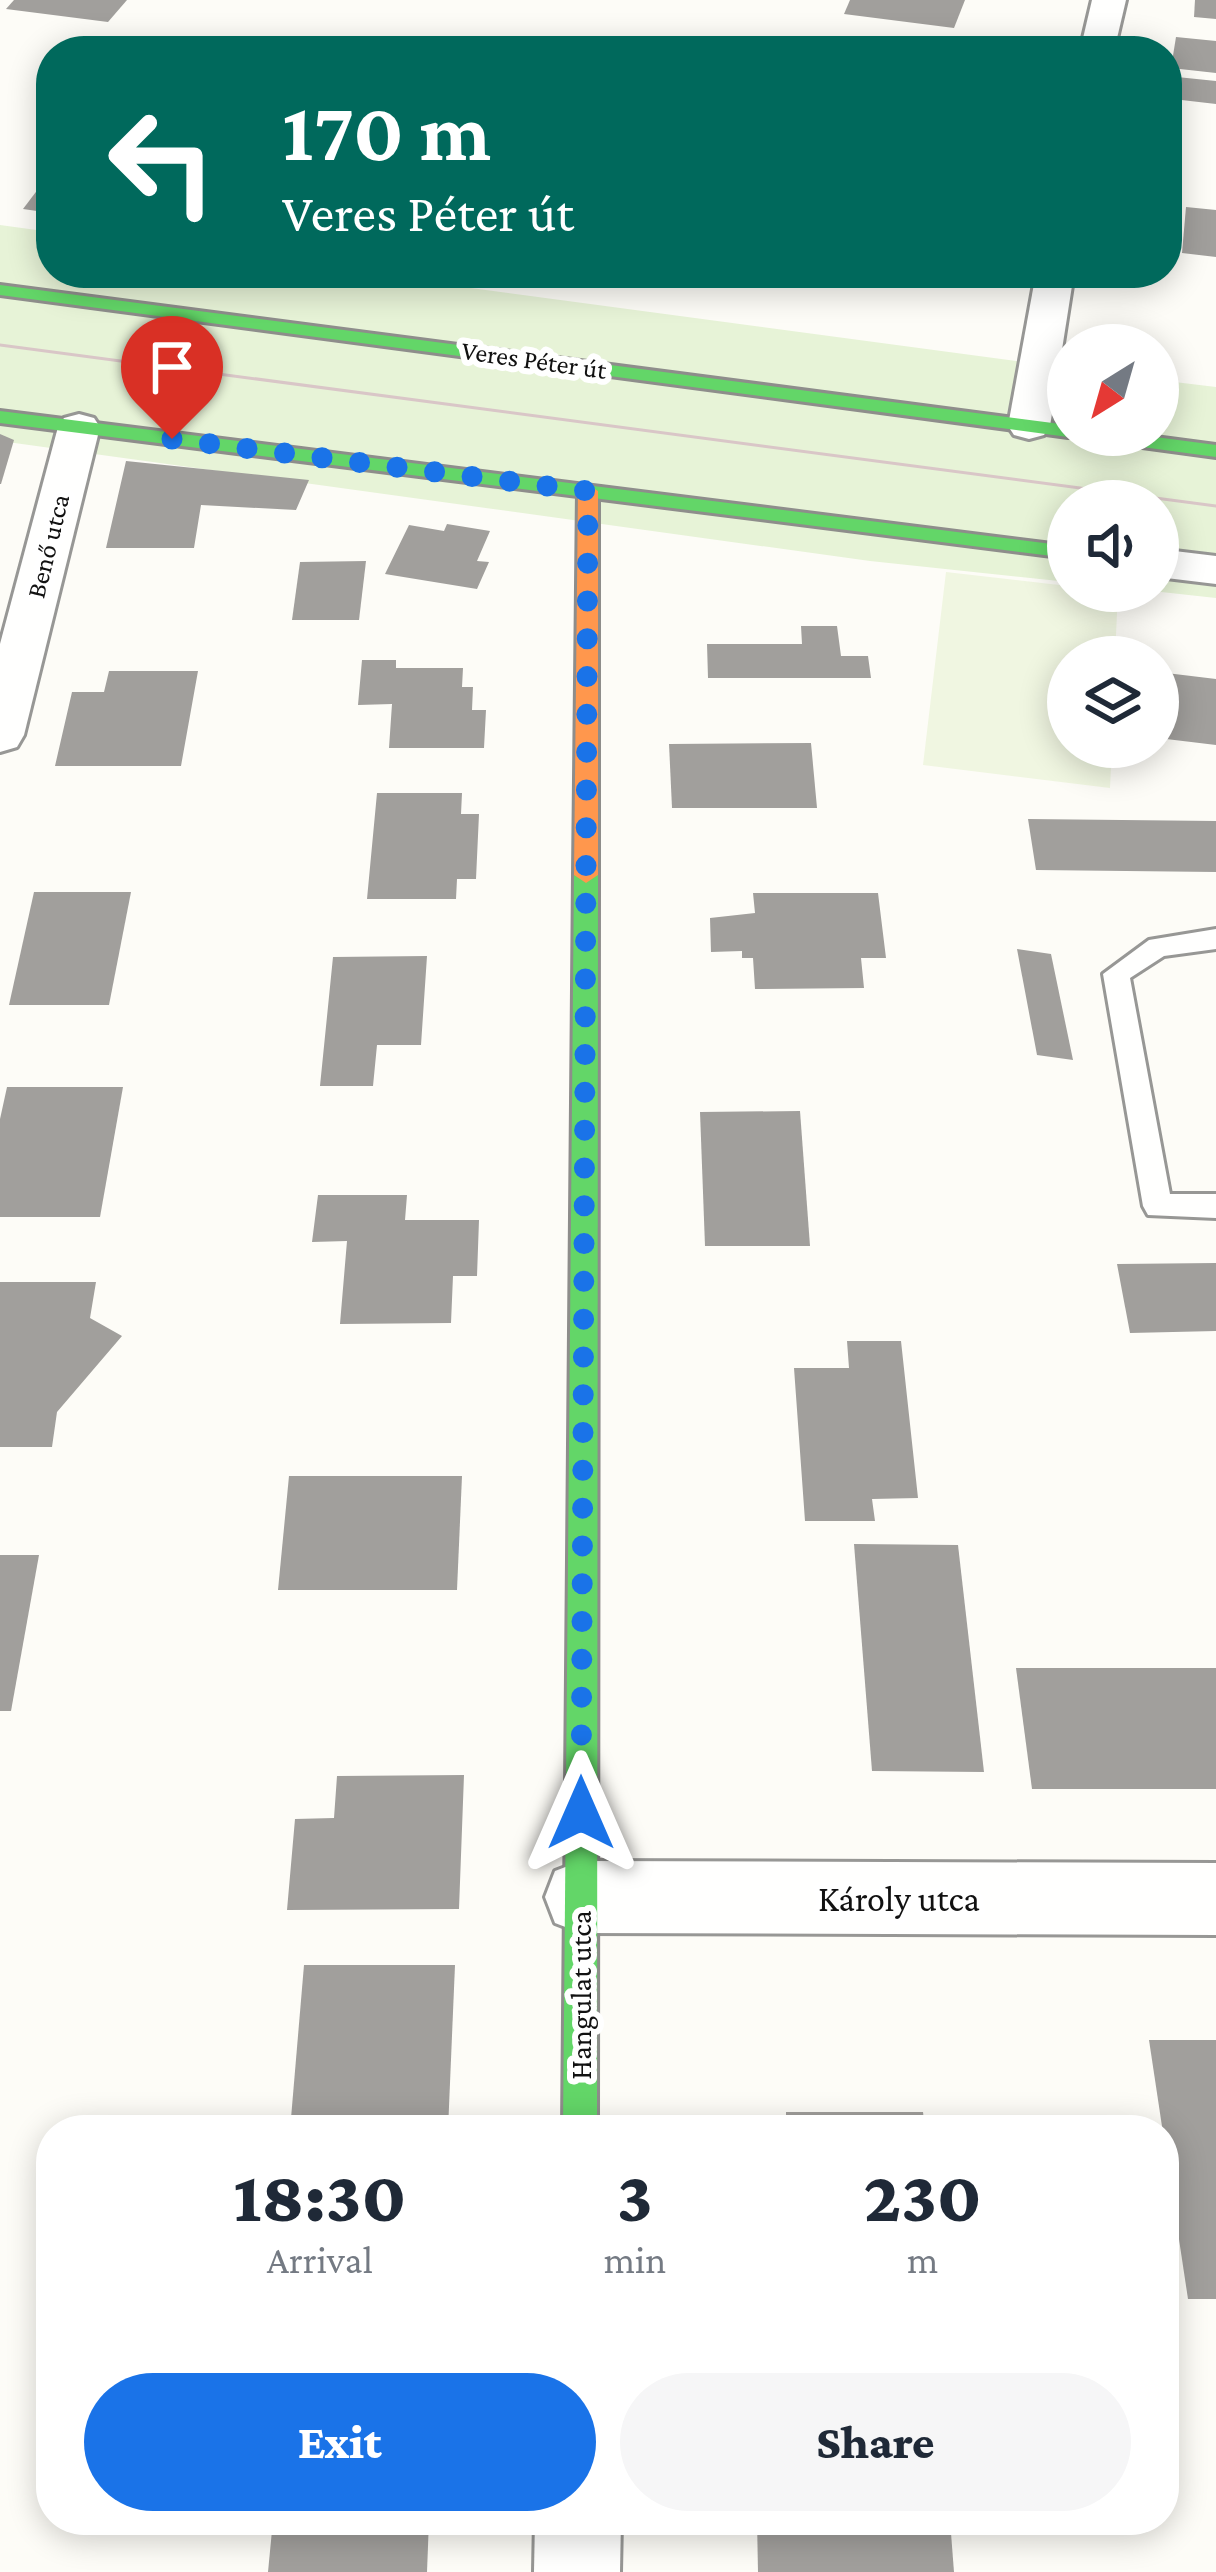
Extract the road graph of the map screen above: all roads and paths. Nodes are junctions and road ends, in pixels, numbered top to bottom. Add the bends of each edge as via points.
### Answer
1 (1108, 0) edge
2 (1100, 36) edge
3 (1054, 288) edge
4 (0, 290) edge
5 (1053, 324) edge
6 (0, 417) edge
7 (79, 427) junction
8 (1047, 428) edge
9 (1179, 446) edge
10 (1216, 451) edge
11 (588, 491) junction
12 (1047, 549) edge
13 (1179, 566) edge
14 (1216, 570) edge
15 (0, 735) edge
16 (1216, 939) edge
17 (1216, 1206) edge
18 (581, 1897) junction
19 (1216, 1899) edge
20 (580, 2115) edge
21 (578, 2535) edge
22 (578, 2572) edge

1 - 2 street
3 - 5 street
4 - 8 street, Veres Péter út
6 - 7 street
7 - 11 street
7 - 15 street, Benő utca
9 - 10 street
11 - 12 street
11 - 18 street, Hangulat utca
13 - 14 street
16 - 17 lane via 1157,947 1116,974 1158,1206
18 - 19 street, Károly utca
18 - 20 street, Hangulat utca
21 - 22 street

